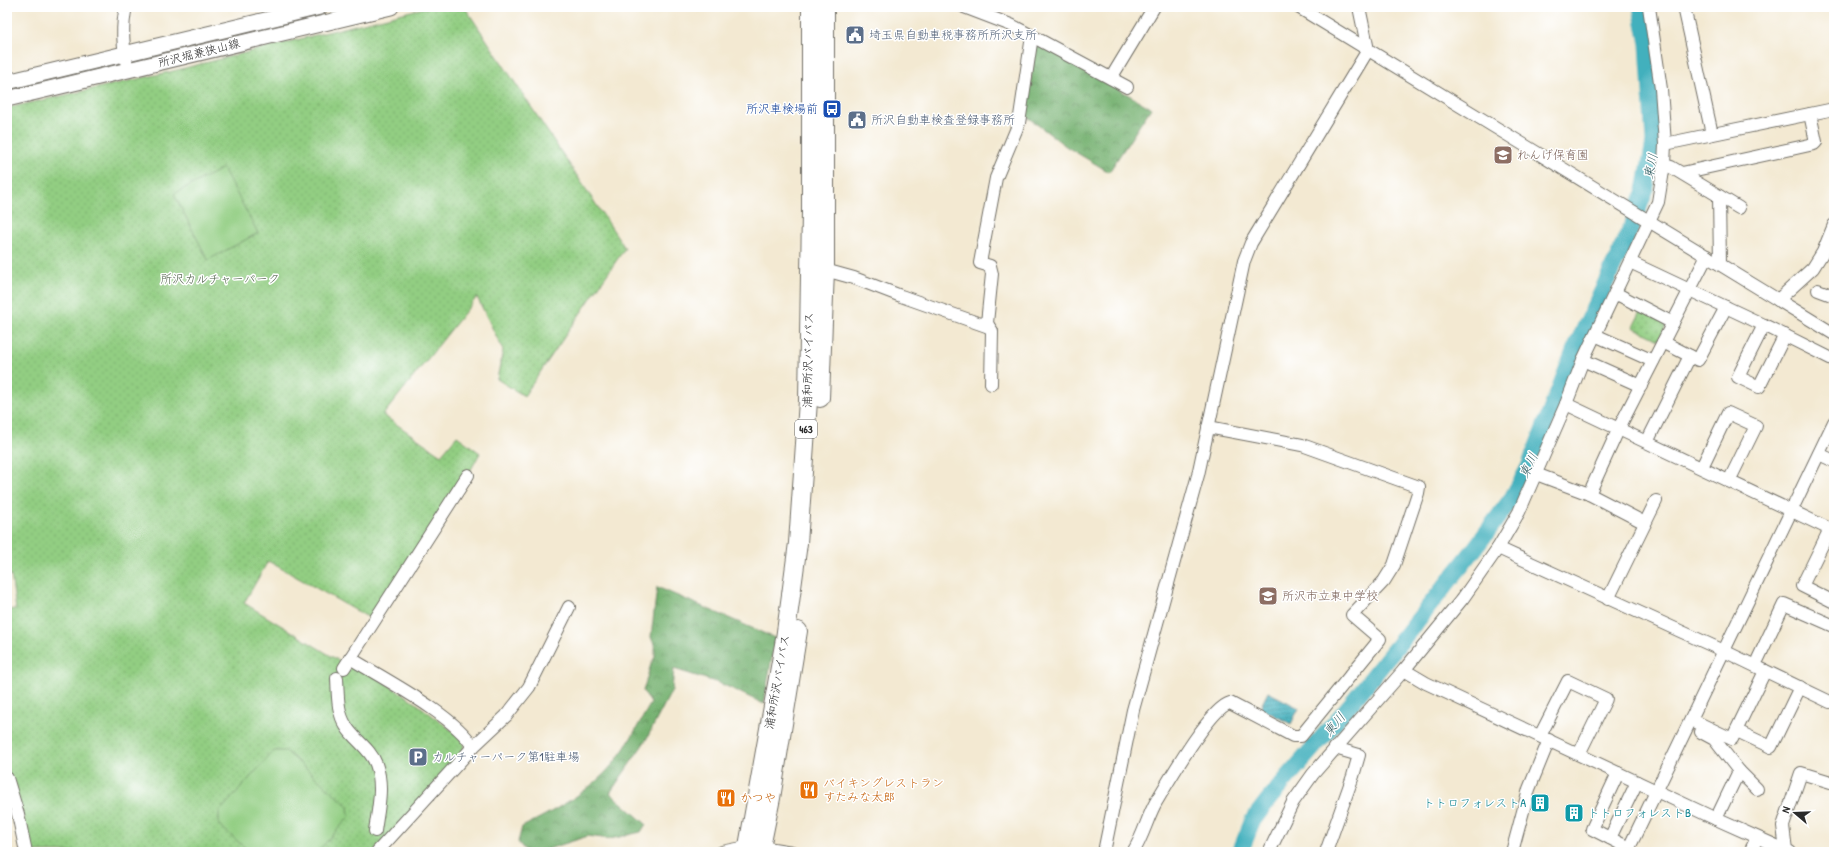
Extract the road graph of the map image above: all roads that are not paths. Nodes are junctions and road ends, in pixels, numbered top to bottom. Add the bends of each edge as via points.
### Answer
1 (126, 7) edge
2 (320, 7) edge
3 (391, 7) edge
4 (811, 7) edge
5 (825, 7) edge
6 (964, 7) edge
7 (1154, 7) edge
8 (1298, 7) edge
9 (1359, 7) edge
10 (1649, 7) edge
11 (1684, 7) edge
12 (980, 10) edge
13 (1032, 36) junction
14 (1368, 50) junction
15 (124, 54) junction
16 (128, 70) junction
17 (1111, 78) junction
18 (7, 82) edge
19 (1127, 87) dead end
20 (7, 98) edge
21 (1834, 109) edge
22 (1810, 114) junction
23 (1712, 134) junction
24 (1665, 144) junction
25 (1664, 165) junction
26 (1682, 173) junction
27 (1719, 196) junction
28 (1739, 208) dead end
29 (1648, 220) junction
30 (1834, 225) edge
31 (1707, 256) junction
32 (1630, 262) junction
33 (1720, 264) junction
34 (825, 270) junction
35 (1690, 290) junction
36 (1818, 290) dead end
37 (1615, 293) junction
38 (1834, 296) edge
39 (1778, 300) junction
40 (1726, 307) junction
41 (1672, 323) junction
42 (1764, 325) junction
43 (989, 327) junction
44 (1595, 334) junction
45 (1834, 334) edge
46 (1785, 335) junction
47 (1663, 342) junction
48 (1690, 356) junction
49 (1583, 360) junction
50 (1834, 360) edge
51 (1653, 361) junction
52 (991, 384) dead end
53 (1641, 386) junction
54 (1566, 404) junction
55 (1834, 422) edge
56 (1208, 427) junction
57 (1619, 428) junction
58 (1647, 442) junction
59 (1819, 454) junction
60 (1834, 461) edge
61 (1702, 467) junction
62 (1536, 474) junction
63 (468, 475) dead end
64 (1729, 481) junction
65 (1589, 494) junction
66 (1656, 501) dead end
67 (1791, 511) junction
68 (1645, 523) junction
69 (1832, 530) edge
70 (1498, 548) junction
71 (1608, 599) junction
72 (1834, 602) edge
73 (569, 607) dead end
74 (1834, 626) edge
75 (1724, 651) junction
76 (1758, 659) dead end
77 (1404, 670) junction
78 (1766, 671) junction
79 (337, 678) dead end
80 (1800, 687) junction
81 (1830, 702) dead end
82 (1690, 723) junction
83 (1737, 731) junction
84 (1544, 738) junction
85 (473, 747) junction
86 (1335, 748) junction
87 (1579, 754) junction
88 (1739, 771) junction
89 (1618, 773) junction
90 (7, 778) edge
91 (1637, 782) junction
92 (1834, 783) edge
93 (1757, 790) dead end
94 (1657, 791) junction
95 (1716, 819) junction
96 (374, 831) dead end
97 (1610, 838) junction
98 (1757, 838) junction
99 (754, 849) edge
100 (1628, 850) edge
101 (1788, 851) edge
102 (26, 852) edge
103 (377, 852) edge
104 (722, 852) edge
105 (792, 852) edge
106 (1104, 852) edge
107 (1133, 852) edge
108 (1269, 852) edge
109 (1326, 852) edge
110 (1512, 852) edge
111 (1750, 852) edge

1 - 15 street via 123,17
2 - 15 main road, 所沢堀兼狭山線
3 - 16 main road, 所沢堀兼狭山線
4 - 99 highway, 浦和所沢バイパス / 463 via 808,394 798,535
5 - 34 highway, 浦和所沢バイパス / 463
6 - 12 street
7 - 17 street
8 - 14 street
9 - 14 street
10 - 24 street via 1661,89
11 - 23 street
12 - 13 street
13 - 17 street
13 - 43 street via 1019,123 996,178 980,263 990,266 992,274 987,323
14 - 29 street
14 - 56 street via 1251,242 1244,261
15 - 16 street
15 - 18 main road, 所沢堀兼狭山線
16 - 20 main road, 所沢堀兼狭山線
17 - 19 street
21 - 22 street
22 - 23 street
22 - 26 street via 1816,142 1814,144
23 - 24 street
24 - 25 street
25 - 26 street
25 - 29 street via 1658,202
26 - 27 street
27 - 28 street
27 - 33 street
29 - 31 street
29 - 32 street
30 - 39 street via 1813,268
31 - 33 street
31 - 35 street
32 - 35 street
32 - 37 street
33 - 39 street
34 - 43 street
34 - 99 highway, 浦和所沢バイパス / 463 via 821,389 810,544 794,665
35 - 40 street
35 - 41 street
36 - 38 street
37 - 41 street
37 - 44 street
39 - 45 street
40 - 42 street
40 - 48 street via 1698,360
41 - 47 street
42 - 46 street
42 - 46 street via 1738,377 1759,387
43 - 52 street via 992,331
44 - 49 street
44 - 51 street
46 - 50 street
47 - 48 street
47 - 51 street
48 - 58 street
49 - 53 street
49 - 54 street
51 - 53 street
53 - 57 street
54 - 57 street
54 - 62 street
55 - 59 street
56 - 106 street via 1198,474 1132,716
56 - 107 street via 1302,445 1419,487 1418,493 1394,564 1384,582 1352,615 1380,639 1301,736 1293,736 1230,703 1219,710 1184,756 1156,803
57 - 58 street
57 - 65 street
58 - 61 street
59 - 60 street
59 - 67 street
61 - 64 street
61 - 64 street via 1728,413 1756,426
62 - 65 street
62 - 70 street via 1519,512
63 - 85 street via 347,663 440,714 470,740
64 - 67 street
65 - 68 street
66 - 68 street
67 - 69 street
67 - 75 street
68 - 71 street
69 - 72 street via 1802,586
70 - 71 street
70 - 77 street via 1463,598
71 - 75 street
73 - 85 street via 529,687 506,716
74 - 76 street via 1784,604
75 - 78 street
75 - 82 street
77 - 84 street via 1426,683
77 - 86 street
78 - 80 street
78 - 83 street
79 - 96 street via 338,707 346,727 370,752 378,770 380,787
80 - 81 street
80 - 83 street via 1771,747
82 - 83 street via 1732,739
82 - 88 street via 1714,739
82 - 94 street
84 - 87 street
84 - 87 street via 1568,680 1606,699
84 - 110 street
85 - 103 street
86 - 108 street via 1293,802
86 - 109 street via 1359,754
87 - 89 street
88 - 93 street
88 - 95 street
89 - 91 street
89 - 97 street via 1592,829
90 - 102 street
91 - 94 street
91 - 97 street
92 - 101 street via 1801,772 1783,826
94 - 95 street
94 - 100 street
95 - 98 street
97 - 100 street
98 - 101 street
98 - 111 street
99 - 104 street
99 - 105 street

